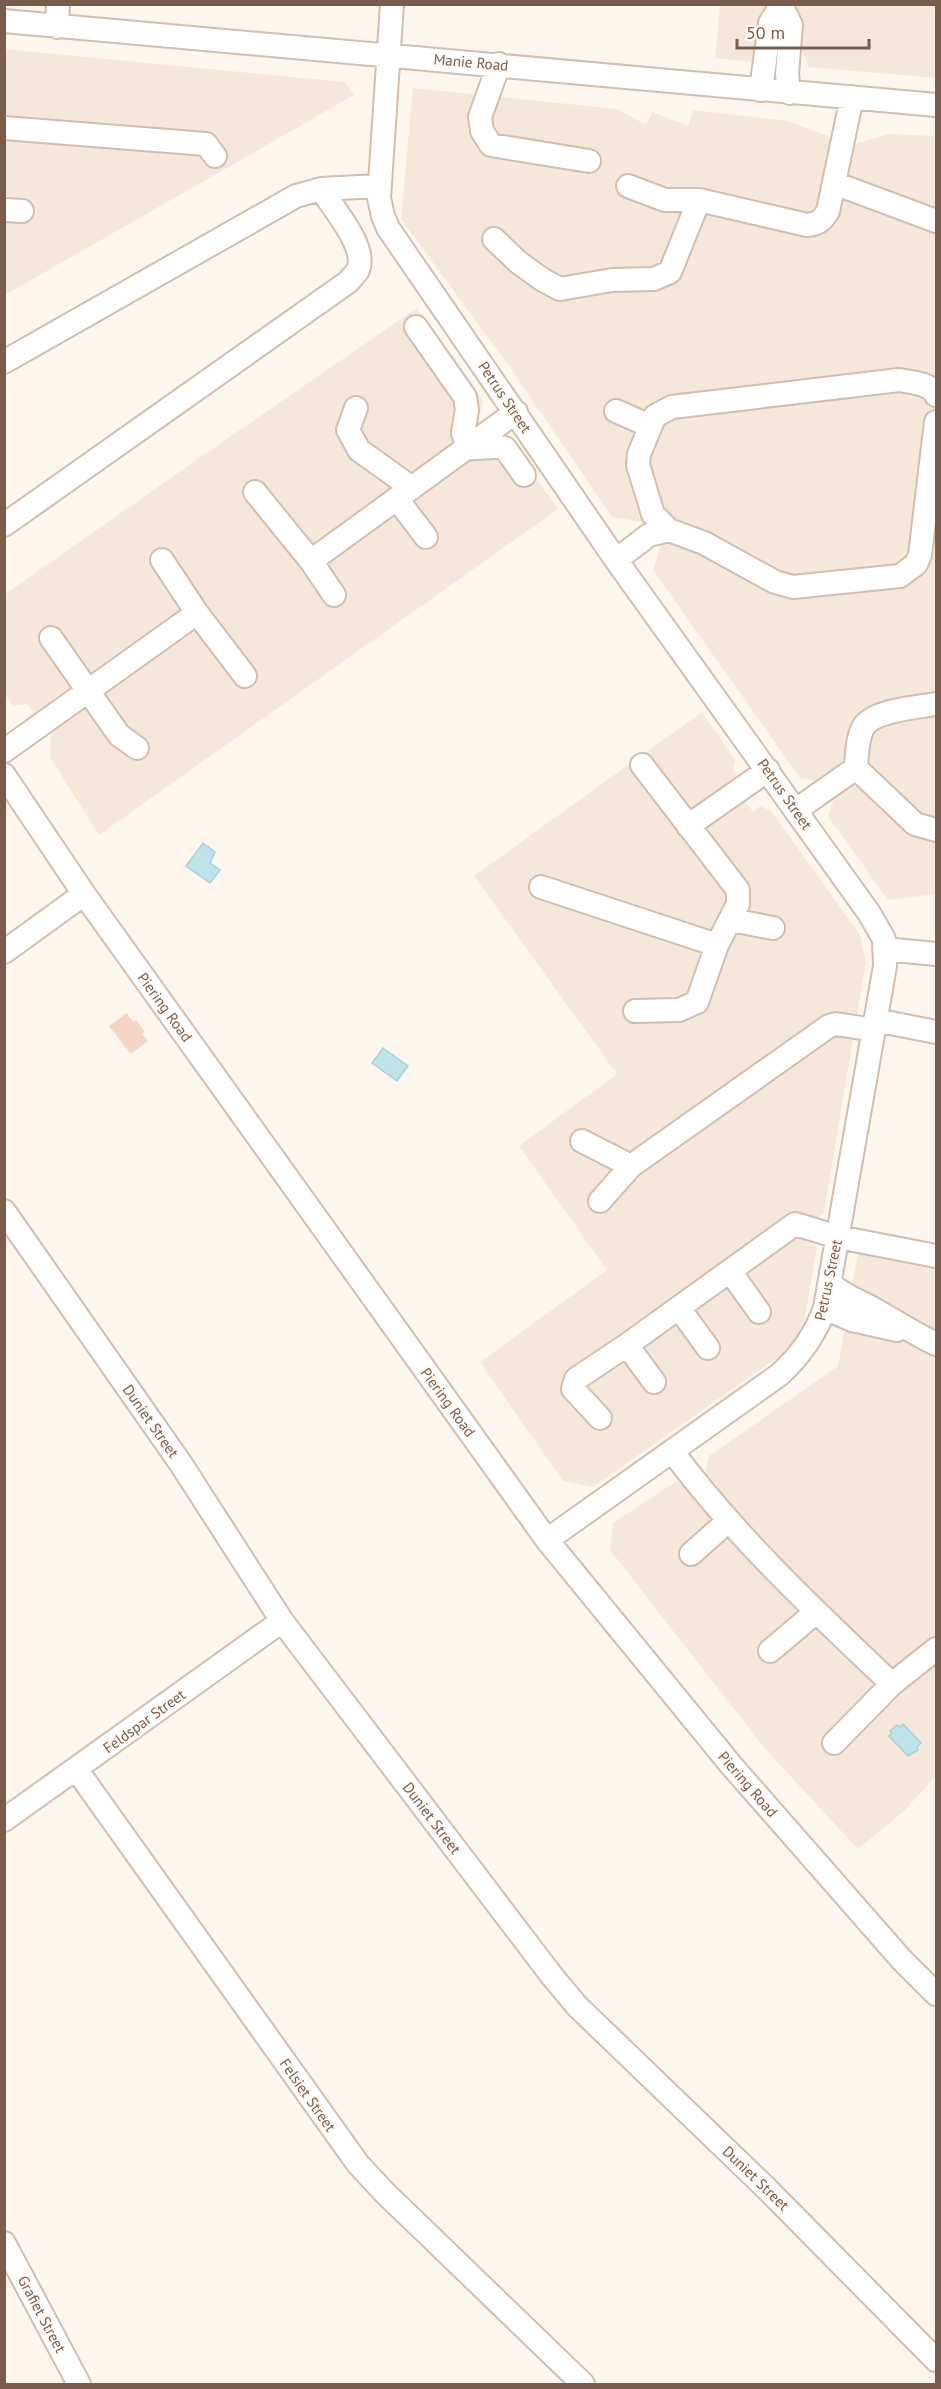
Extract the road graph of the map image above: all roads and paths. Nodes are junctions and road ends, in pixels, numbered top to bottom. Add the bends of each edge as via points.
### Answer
1 (392, 4) edge
2 (782, 6) edge
3 (14, 16) edge
4 (58, 16) edge
5 (387, 55) junction
6 (499, 64) junction
7 (761, 90) junction
8 (789, 93) junction
9 (852, 97) junction
10 (936, 105) edge
11 (4, 128) edge
12 (215, 156) dead end
13 (589, 161) dead end
14 (834, 183) junction
15 (380, 186) junction
16 (628, 186) dead end
17 (321, 189) junction
18 (699, 200) junction
19 (936, 221) edge
20 (494, 239) dead end
21 (416, 327) dead end
22 (4, 362) edge
23 (934, 384) edge
24 (356, 408) dead end
25 (616, 411) dead end
26 (516, 412) junction
27 (936, 422) edge
28 (650, 426) junction
29 (468, 448) junction
30 (524, 475) dead end
31 (255, 492) dead end
32 (405, 494) junction
33 (4, 525) edge
34 (669, 530) junction
35 (426, 537) dead end
36 (162, 560) dead end
37 (616, 560) junction
38 (311, 561) junction
39 (334, 595) dead end
40 (197, 614) junction
41 (51, 638) dead end
42 (245, 676) dead end
43 (87, 691) junction
44 (936, 704) edge
45 (137, 748) dead end
46 (4, 751) edge
47 (642, 765) dead end
48 (856, 768) junction
49 (768, 770) junction
50 (4, 775) edge
51 (796, 810) junction
52 (688, 826) junction
53 (936, 830) edge
54 (541, 887) dead end
55 (84, 894) junction
56 (731, 920) junction
57 (773, 928) dead end
58 (717, 945) junction
59 (884, 950) junction
60 (4, 952) edge
61 (936, 954) edge
62 (635, 1011) dead end
63 (874, 1025) junction
64 (936, 1032) edge
65 (582, 1141) dead end
66 (631, 1166) junction
67 (600, 1201) dead end
68 (4, 1211) edge
69 (838, 1237) junction
70 (936, 1256) edge
71 (730, 1271) junction
72 (830, 1283) junction
73 (679, 1308) junction
74 (825, 1308) junction
75 (759, 1311) dead end
76 (914, 1333) junction
77 (936, 1344) edge
78 (627, 1345) junction
79 (708, 1348) dead end
80 (654, 1382) dead end
81 (600, 1418) dead end
82 (672, 1451) junction
83 (728, 1521) junction
84 (547, 1540) junction
85 (691, 1554) dead end
86 (816, 1612) junction
87 (282, 1621) junction
88 (936, 1649) edge
89 (770, 1651) dead end
90 (892, 1684) junction
91 (834, 1743) dead end
92 (76, 1769) junction
93 (4, 1820) edge
94 (936, 1994) edge
95 (4, 2243) edge
96 (936, 2360) edge
97 (79, 2385) edge
98 (583, 2385) edge

1 - 5 street, Petrus Street
2 - 7 street via 770,23
2 - 8 street via 791,25
3 - 4 street, Manie Road
4 - 5 street, Manie Road
5 - 6 street, Manie Road
5 - 15 street, Petrus Street
6 - 7 street, Manie Road
6 - 13 street via 480,117 482,131 491,145
7 - 8 street, Manie Road
8 - 9 street, Manie Road
9 - 10 street, Manie Road
9 - 14 street
11 - 12 street via 206,144
14 - 18 street via 828,211 817,224
14 - 19 street
15 - 17 street
15 - 26 street, Petrus Street via 379,198 388,228
16 - 18 street via 665,200
17 - 22 street via 296,196
17 - 33 street via 360,253 358,270 348,282
18 - 20 street via 670,272 654,279 612,280 560,289 518,262
21 - 29 street via 465,397 463,433
23 - 28 street via 899,380 672,407 656,416
24 - 32 street via 348,430 359,450
25 - 28 street
26 - 29 street
26 - 37 street, Petrus Street
27 - 34 street via 920,555 905,574 793,587
28 - 34 street via 638,465 653,514
29 - 30 street via 501,446
29 - 32 street
31 - 38 street
32 - 35 street
32 - 38 street
34 - 37 street via 649,535
36 - 40 street
37 - 49 street, Petrus Street
38 - 39 street
40 - 42 street
40 - 43 street
41 - 43 street
43 - 45 street via 119,735
43 - 46 street
44 - 48 street via 876,716 864,726
47 - 52 street
48 - 51 street
48 - 53 street via 915,824
49 - 51 street, Petrus Street
49 - 52 street
50 - 55 street, Piering Road
51 - 59 street, Petrus Street via 869,913 884,939
52 - 56 street via 738,890 738,904
54 - 58 street
55 - 60 street
55 - 84 street, Piering Road
56 - 57 street
56 - 58 street
58 - 62 street via 697,1002 679,1010
59 - 61 street
59 - 63 street, Petrus Street via 885,966
63 - 64 street
63 - 66 street via 829,1026
63 - 69 street, Petrus Street
65 - 66 street
66 - 67 street
68 - 87 street, Duniet Street via 181,1464
69 - 70 street
69 - 71 street via 795,1224
69 - 72 street, Petrus Street
71 - 73 street
71 - 75 street
72 - 74 street, Petrus Street
72 - 76 street via 847,1297
73 - 78 street
73 - 79 street
74 - 76 street via 852,1320
74 - 82 street, Petrus Street via 818,1329 779,1375
76 - 77 street
78 - 80 street
78 - 81 street via 574,1383 573,1389
82 - 83 street
82 - 84 street, Petrus Street
83 - 85 street
83 - 86 street
84 - 94 street, Piering Road via 730,1765
86 - 89 street
86 - 90 street
87 - 92 street, Feldspar Street
87 - 96 street, Duniet Street via 564,1991
88 - 90 street
90 - 91 street
92 - 93 street, Feldspar Street
92 - 98 street, Felsiet Street via 358,2164
95 - 97 street, Grafiet Street

